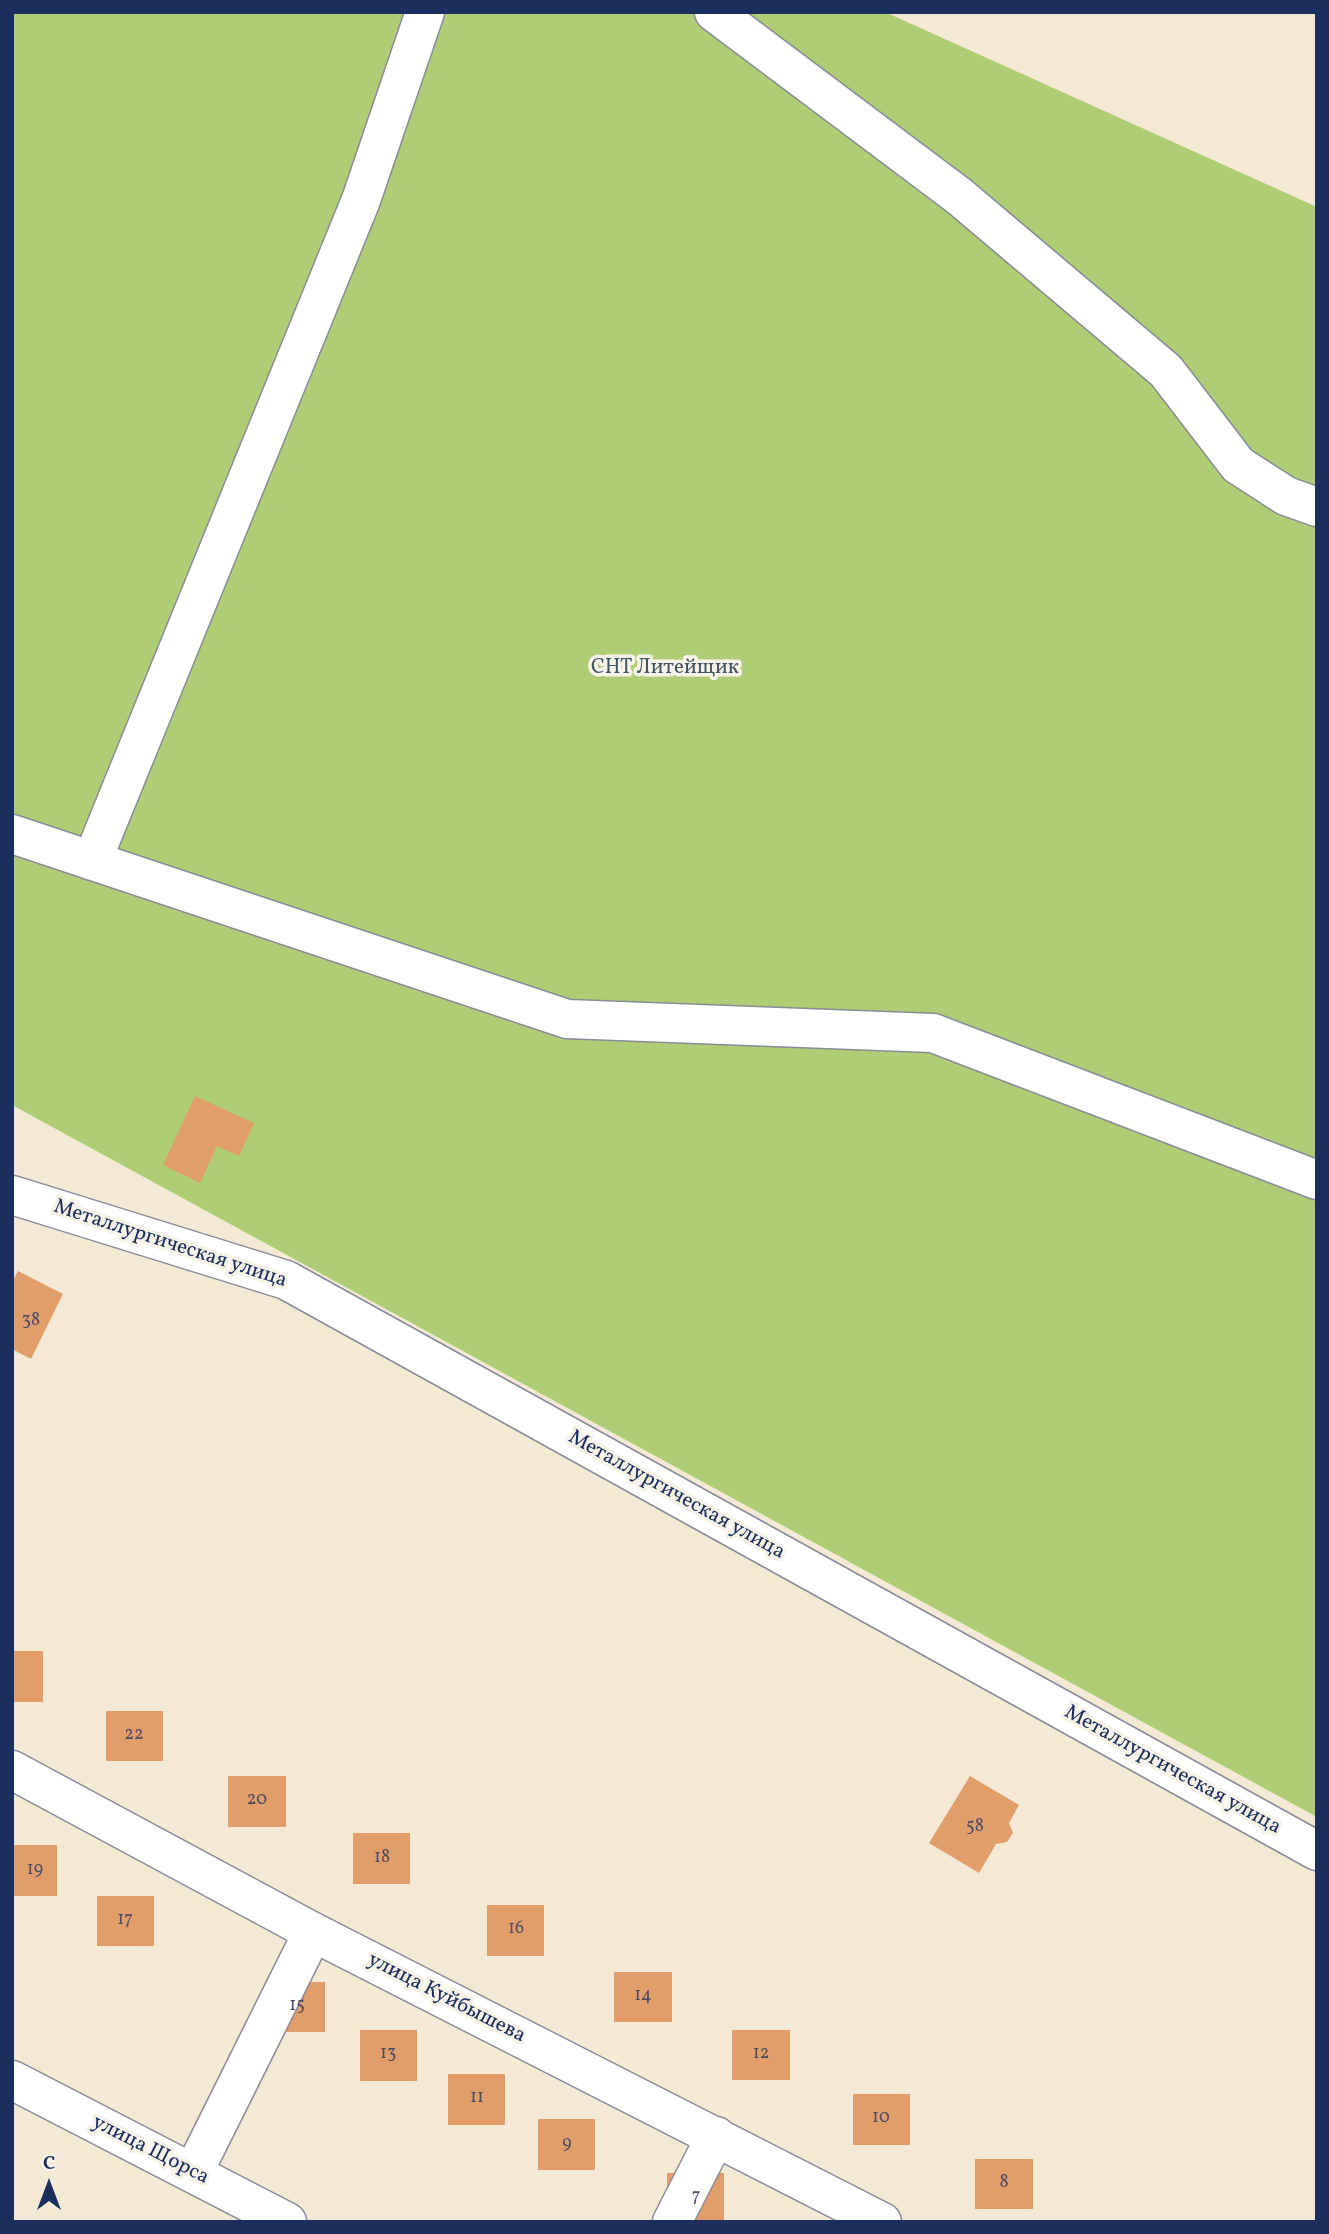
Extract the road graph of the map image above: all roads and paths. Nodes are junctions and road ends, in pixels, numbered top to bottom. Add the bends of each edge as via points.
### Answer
1 (425, 12) edge
2 (714, 12) edge
3 (1317, 507) edge
4 (12, 834) edge
5 (92, 860) junction
6 (1317, 1180) edge
7 (12, 1195) edge
8 (12, 1770) edge
9 (1317, 1851) edge
10 (313, 1932) junction
11 (12, 2080) edge
12 (716, 2136) junction
13 (193, 2173) junction
14 (287, 2222) edge
15 (672, 2222) edge
16 (882, 2222) edge

1 - 5 street via 361,201
2 - 3 street via 959,197 1167,371 1238,465 1286,496
4 - 5 street
5 - 6 street via 567,1019 933,1033
7 - 9 street, Металлургическая улица via 286,1280
8 - 10 street, улица Куйбышева
10 - 12 street, улица Куйбышева
10 - 13 street
11 - 13 street, улица Щорса
12 - 15 street
12 - 16 street, улица Куйбышева
13 - 14 street, улица Щорса

